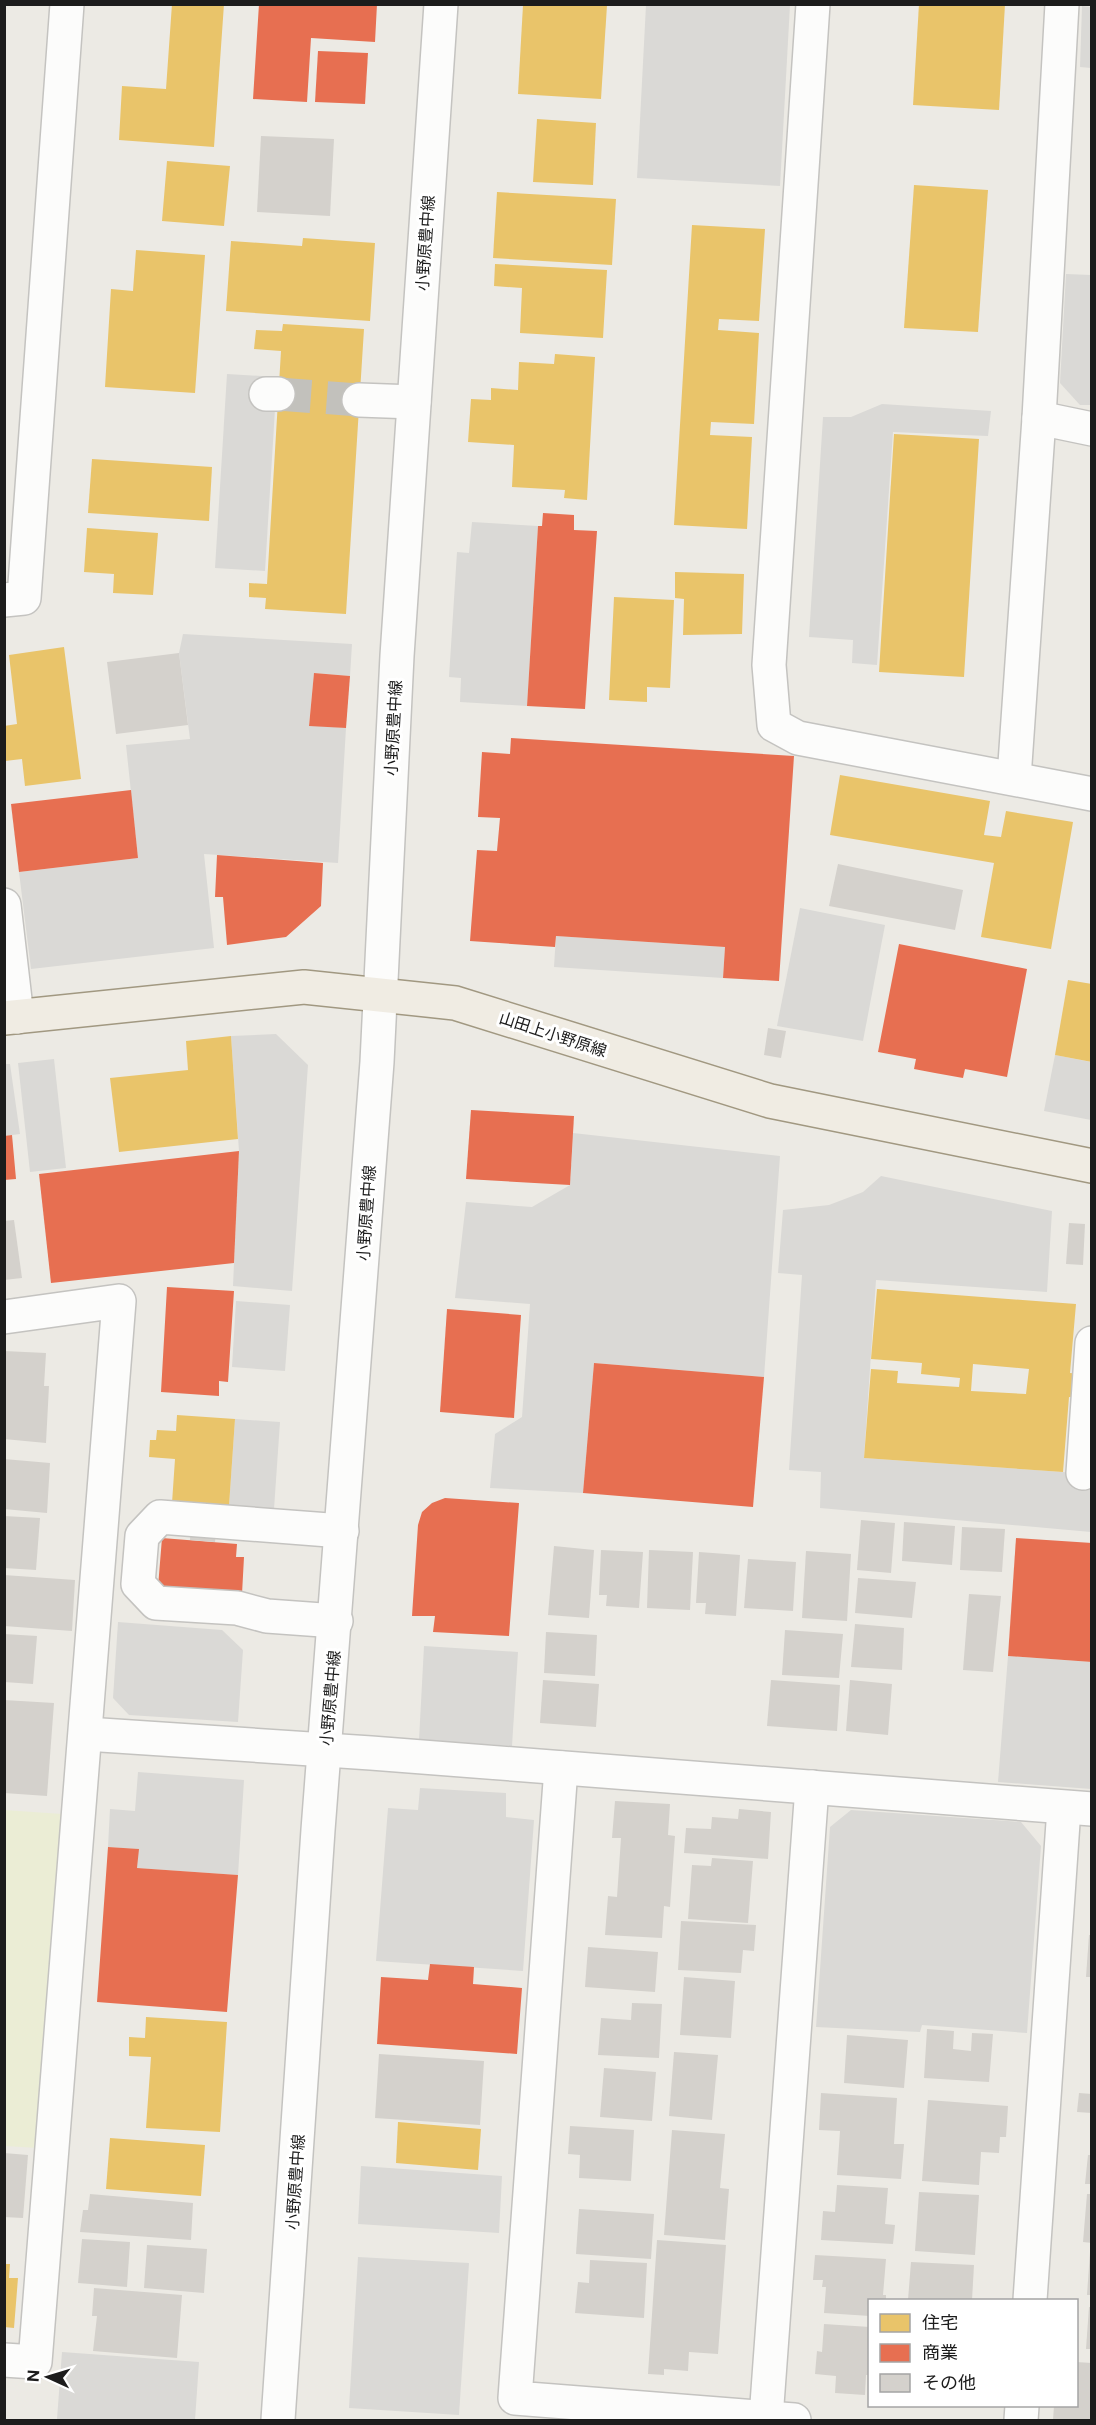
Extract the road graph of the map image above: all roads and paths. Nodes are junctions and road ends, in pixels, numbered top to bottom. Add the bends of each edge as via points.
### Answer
1 (67, 4) edge
2 (441, 4) edge
3 (813, 4) edge
4 (1062, 4) edge
5 (359, 400) tunnel mouth
6 (414, 402) junction
7 (1039, 418) junction
8 (1092, 429) edge
9 (4, 600) edge
10 (1014, 778) junction
11 (1092, 794) edge
12 (4, 905) edge
13 (380, 995) junction
14 (10, 1017) edge
15 (1092, 1166) edge
16 (4, 1317) edge
17 (1092, 1343) edge
18 (1083, 1473) dead end
19 (342, 1530) junction
20 (336, 1622) junction
21 (86, 1734) junction
22 (325, 1750) junction
23 (561, 1768) junction
24 (812, 1787) junction
25 (1078, 1808) edge
26 (1029, 2299) edge
27 (4, 2360) edge
28 (780, 2419) edge
29 (278, 2421) edge

1 - 9 street via 24,598
2 - 6 street, 小野原豊中線
3 - 10 street via 769,665 774,725 798,738
4 - 7 street
5 - 6 street
6 - 13 street, 小野原豊中線
7 - 8 street
7 - 10 street
10 - 11 street
12 - 14 street
13 - 14 main road, 山田上小野原線 via 304,987
13 - 15 main road, 山田上小野原線 via 455,1003 770,1101
13 - 19 street, 小野原豊中線
16 - 21 street via 119,1301
17 - 18 street
19 - 20 street, 小野原豊中線
19 - 20 street via 160,1517 142,1536 138,1584 156,1603 237,1608 267,1616
20 - 22 street, 小野原豊中線
21 - 22 street
21 - 27 street via 35,2362
22 - 23 street
22 - 29 street, 小野原豊中線
23 - 24 street
23 - 28 street via 515,2398
24 - 25 street
24 - 28 street
25 - 26 street

